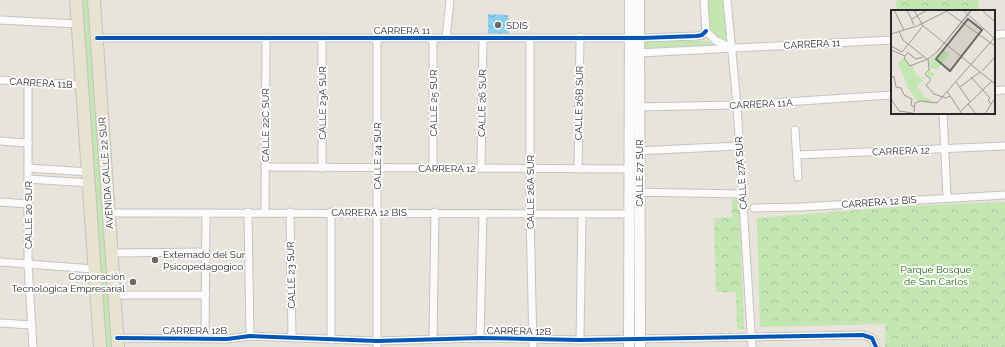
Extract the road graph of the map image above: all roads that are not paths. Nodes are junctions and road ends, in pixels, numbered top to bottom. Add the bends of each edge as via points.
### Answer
1 (76, 0) edge
2 (94, 0) edge
3 (450, 0) edge
4 (630, 0) edge
5 (639, 0) edge
6 (704, 0) edge
7 (727, 0) edge
8 (0, 20) edge
9 (78, 24) junction
10 (706, 31) junction
11 (1005, 34) edge
12 (995, 35) edge
13 (97, 38) junction
14 (266, 38) junction
15 (322, 38) junction
16 (377, 38) junction
17 (433, 38) junction
18 (446, 38) junction
19 (483, 38) junction
20 (530, 38) junction
21 (580, 38) junction
22 (635, 38) junction
23 (891, 40) edge
24 (731, 48) junction
25 (639, 53) junction
26 (0, 80) edge
27 (28, 82) junction
28 (82, 85) junction
29 (1005, 90) edge
30 (995, 91) edge
31 (891, 95) edge
32 (737, 105) junction
33 (635, 107) junction
34 (943, 114) edge
35 (795, 130) dead end
36 (0, 142) edge
37 (28, 143) junction
38 (739, 146) junction
39 (1005, 146) edge
40 (945, 149) junction
41 (634, 151) junction
42 (797, 154) junction
43 (265, 167) junction
44 (28, 168) junction
45 (322, 168) junction
46 (377, 168) junction
47 (433, 168) junction
48 (481, 168) junction
49 (530, 168) junction
50 (578, 169) junction
51 (630, 169) junction
52 (798, 177) dead end
53 (88, 178) junction
54 (28, 179) junction
55 (634, 192) junction
56 (742, 194) junction
57 (1005, 195) edge
58 (947, 197) junction
59 (0, 202) edge
60 (28, 204) junction
61 (754, 208) dead end
62 (248, 212) junction
63 (265, 212) junction
64 (290, 212) junction
65 (331, 212) junction
66 (377, 212) junction
67 (435, 212) junction
68 (109, 213) junction
69 (206, 213) junction
70 (483, 213) junction
71 (530, 213) junction
72 (582, 214) junction
73 (629, 214) junction
74 (206, 252) junction
75 (112, 253) junction
76 (0, 262) edge
77 (28, 264) junction
78 (94, 269) junction
79 (114, 295) junction
80 (206, 295) junction
81 (0, 323) edge
82 (32, 325) junction
83 (250, 336) junction
84 (205, 338) junction
85 (292, 338) junction
86 (480, 338) junction
87 (752, 338) junction
88 (227, 339) junction
89 (331, 340) junction
90 (433, 340) junction
91 (580, 340) junction
92 (118, 342) edge
93 (640, 342) edge
94 (533, 343) edge
95 (629, 343) edge
96 (377, 344) edge
97 (33, 347) edge
98 (100, 347) edge
99 (226, 347) edge
100 (752, 347) edge
101 (876, 347) edge

1 - 9 main road, AVENIDA CALLE 22 SUR
2 - 13 main road, AVENIDA CALLE 22 SUR
3 - 18 street
4 - 22 main road, CALLE 27 SUR
5 - 22 main road, CALLE 27 SUR
6 - 10 street
7 - 24 street, CALLE 27A SUR
8 - 9 street
9 - 28 main road, AVENIDA CALLE 22 SUR
10 - 22 street, CARRERA 11 via 696,36
10 - 24 street via 715,40
11 - 12 street
13 - 14 street, CARRERA 11
13 - 68 main road, AVENIDA CALLE 22 SUR
14 - 15 street, CARRERA 11
14 - 43 street, CALLE 22C SUR
15 - 16 street, CARRERA 11
15 - 45 street, CALLE 23A SUR
16 - 17 street, CARRERA 11
16 - 46 street, CALLE 24 SUR
17 - 18 street, CARRERA 11
17 - 47 street, CALLE 25 SUR
18 - 19 street, CARRERA 11
19 - 20 street, CARRERA 11
19 - 48 street, CALLE 26 SUR
20 - 21 street, CARRERA 11
20 - 49 street, CALLE 26A SUR
21 - 22 street, CARRERA 11
21 - 50 street, CALLE 26B SUR
22 - 25 main road, CALLE 27 SUR
22 - 33 main road, CALLE 27 SUR
23 - 24 street, CARRERA 11
24 - 25 street, CARRERA 11
24 - 32 street, CALLE 27A SUR
25 - 33 main road, CALLE 27 SUR
26 - 27 street, CARRERA 11B
27 - 28 street, CARRERA 11B
27 - 37 street, CALLE 20 SUR
28 - 53 main road, AVENIDA CALLE 22 SUR
29 - 30 street
31 - 32 street, CARRERA 11A
32 - 33 street, CARRERA 11A
32 - 38 street, CALLE 27A SUR
33 - 41 main road, CALLE 27 SUR
34 - 40 street
35 - 42 street
36 - 37 street
37 - 44 street, CALLE 20 SUR
38 - 41 street
38 - 56 street, CALLE 27A SUR
39 - 40 street, CARRERA 12
40 - 42 street, CARRERA 12
40 - 58 street
41 - 51 main road, CALLE 27 SUR
41 - 55 main road, CALLE 27 SUR
42 - 52 street
43 - 45 street, CARRERA 12
43 - 63 street, CALLE 22C SUR
44 - 53 street
44 - 54 street, CALLE 20 SUR
45 - 46 street, CARRERA 12
46 - 47 street, CARRERA 12
46 - 66 street, CALLE 24 SUR
47 - 48 street, CARRERA 12
48 - 49 street, CARRERA 12
49 - 50 street, CARRERA 12
49 - 71 street, CALLE 26A SUR
50 - 51 street, CARRERA 12
51 - 55 main road, CALLE 27 SUR
53 - 54 street
53 - 78 main road, AVENIDA CALLE 22 SUR
54 - 60 street, CALLE 20 SUR
55 - 56 street
55 - 73 main road, CALLE 27 SUR
55 - 93 main road, CALLE 27 SUR
56 - 87 street, CALLE 27A SUR
57 - 58 street, CARRERA 12 BIS
58 - 61 street, CARRERA 12 BIS
59 - 60 street
60 - 77 street, CALLE 20 SUR
62 - 63 street, CARRERA 12 BIS
62 - 69 street, CARRERA 12 BIS
62 - 83 street
63 - 64 street, CARRERA 12 BIS
64 - 65 street, CARRERA 12 BIS
64 - 85 street, CALLE 23 SUR
65 - 66 street, CARRERA 12 BIS
65 - 89 street
66 - 67 street, CARRERA 12 BIS
66 - 96 street, CALLE 24 SUR
67 - 70 street, CARRERA 12 BIS
67 - 90 street
68 - 69 street, CARRERA 12 BIS
68 - 75 main road, AVENIDA CALLE 22 SUR
69 - 74 street
70 - 71 street, CARRERA 12 BIS
70 - 86 street
71 - 72 street, CARRERA 12 BIS
71 - 94 street, CALLE 26A SUR
72 - 73 street, CARRERA 12 BIS
72 - 91 street
73 - 95 main road, CALLE 27 SUR
74 - 75 street
74 - 80 street
75 - 79 main road, AVENIDA CALLE 22 SUR
76 - 77 street
77 - 78 street
77 - 82 street, CALLE 20 SUR
78 - 98 main road, AVENIDA CALLE 22 SUR
79 - 80 street
79 - 92 main road, AVENIDA CALLE 22 SUR
80 - 84 street
81 - 82 street
82 - 97 street, CALLE 20 SUR
83 - 85 street, CARRERA 12B
83 - 88 street, CARRERA 12B
84 - 88 street, CARRERA 12B
84 - 92 street, CARRERA 12B
85 - 89 street, CARRERA 12B
86 - 90 street, CARRERA 12B
86 - 94 street, CARRERA 12B
87 - 93 street, CARRERA 12B
87 - 100 street, CALLE 27A SUR
87 - 101 street, CARRERA 12B via 863,335 872,338
88 - 99 street
89 - 96 street, CARRERA 12B
90 - 96 street, CARRERA 12B
91 - 94 street, CARRERA 12B
91 - 95 street, CARRERA 12B
93 - 95 street, CARRERA 12B

